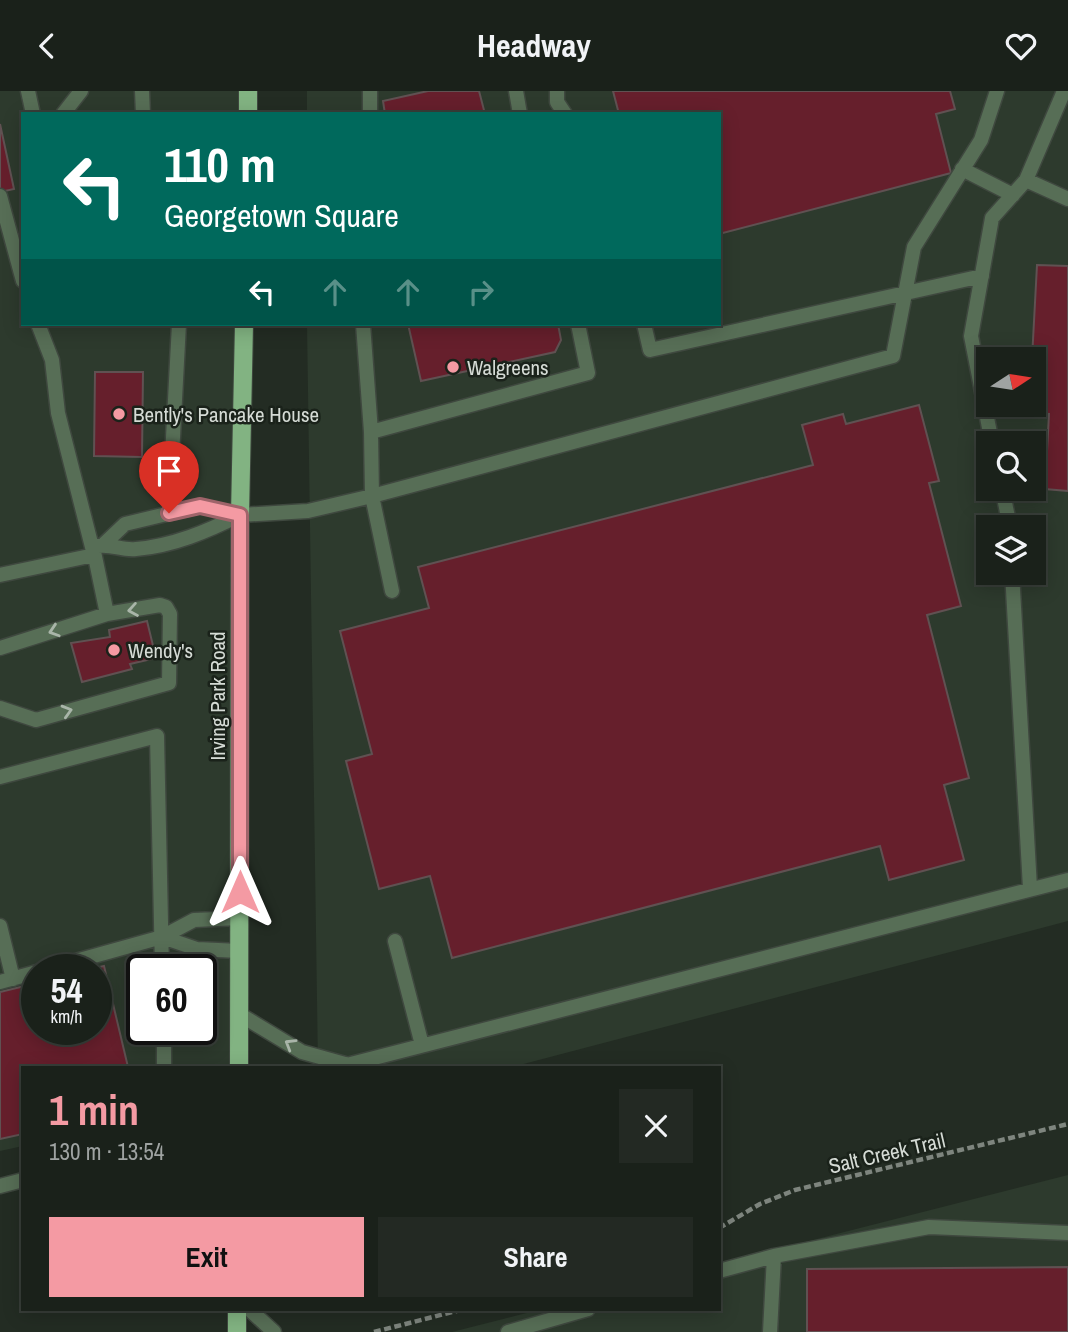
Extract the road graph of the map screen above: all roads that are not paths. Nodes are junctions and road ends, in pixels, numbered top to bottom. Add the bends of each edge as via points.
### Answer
1 (28, 91) edge
2 (81, 91) edge
3 (142, 91) edge
4 (248, 91) edge
5 (370, 91) edge
6 (516, 91) edge
7 (997, 91) edge
8 (1064, 91) edge
9 (33, 112) edge
10 (65, 112) edge
11 (144, 112) edge
12 (248, 112) edge
13 (370, 112) edge
14 (520, 112) edge
15 (962, 169) junction
16 (1026, 180) junction
17 (1013, 195) junction
18 (0, 196) edge
19 (1068, 199) edge
20 (11, 235) edge
21 (21, 273) edge
22 (982, 277) junction
23 (905, 294) junction
24 (38, 326) edge
25 (179, 326) edge
26 (244, 326) edge
27 (363, 326) edge
28 (578, 326) edge
29 (644, 326) edge
30 (990, 431) edge
31 (370, 432) junction
32 (372, 496) junction
33 (169, 513) junction
34 (240, 515) junction
35 (97, 548) junction
36 (0, 575) edge
37 (1013, 585) edge
38 (393, 591) dead end
39 (107, 614) junction
40 (0, 648) edge
41 (0, 692) edge
42 (1, 708) edge
43 (0, 777) edge
44 (1068, 880) edge
45 (1030, 888) junction
46 (240, 918) junction
47 (0, 926) edge
48 (162, 937) junction
49 (396, 941) dead end
50 (239, 951) junction
51 (101, 954) edge
52 (162, 954) edge
53 (6, 981) edge
54 (239, 1014) junction
55 (163, 1045) edge
56 (422, 1045) junction
57 (164, 1066) edge
58 (239, 1066) edge
59 (342, 1066) edge
60 (21, 1181) edge
61 (0, 1186) edge
62 (1068, 1233) edge
63 (774, 1255) junction
64 (721, 1270) edge
65 (237, 1311) edge
66 (251, 1311) edge
67 (581, 1311) edge
68 (237, 1332) edge
69 (274, 1332) edge
70 (508, 1332) edge
71 (770, 1332) edge

1 - 9 street
2 - 10 street
3 - 11 street
4 - 12 main road
5 - 13 street
6 - 14 street
7 - 15 street via 981,140
8 - 16 street
15 - 17 street
15 - 23 street via 914,247
16 - 17 street
16 - 19 street
17 - 22 street via 992,218
18 - 20 street
20 - 21 street
22 - 23 street
22 - 30 street via 971,336
23 - 29 street via 650,350
23 - 32 street via 894,356
24 - 35 street via 52,360 58,414
25 - 33 street
26 - 34 main road, Irving Park Road
27 - 31 street
28 - 31 street via 588,373
31 - 32 street
32 - 34 street via 308,510
32 - 38 street
33 - 34 street via 200,506
33 - 35 street via 124,524
34 - 35 street via 200,535 134,550
34 - 46 main road, Irving Park Road
35 - 36 street
35 - 39 street
37 - 45 street
39 -> 40 street
42 -> 39 street via 36,720 169,683 170,614 166,607
41 - 42 street
43 - 48 street via 157,736
44 - 45 street
45 - 56 street
46 - 48 street via 194,920
46 - 50 main road, Irving Park Road
47 - 53 street
48 - 50 street via 197,949
48 - 51 street
48 - 52 street
49 - 56 street
50 - 54 main road, Irving Park Road
54 - 58 main road, Irving Park Road
59 -> 54 street via 302,1052
55 - 57 street
56 - 59 street
60 - 61 street
62 - 63 street via 929,1227
63 - 64 street
63 - 71 street
65 - 68 main road
66 - 69 street
67 - 70 street

